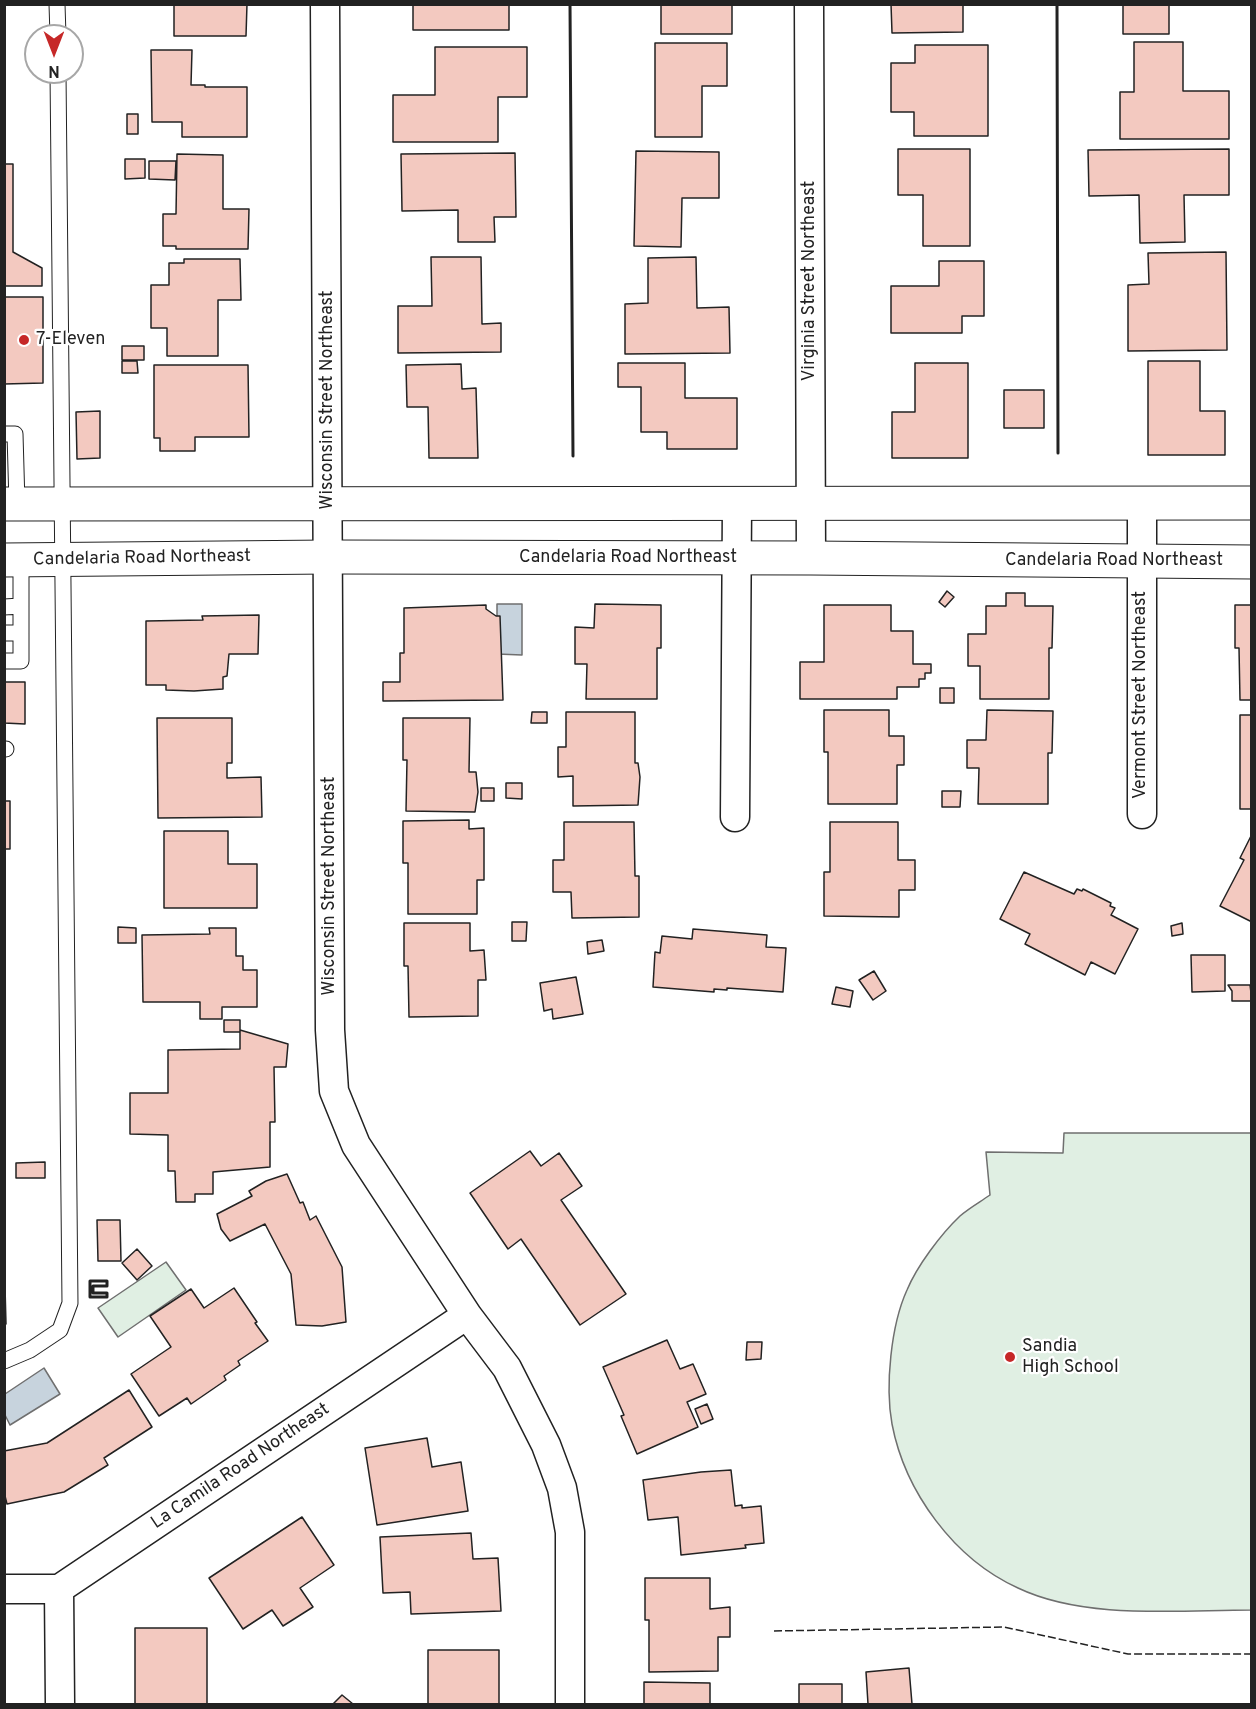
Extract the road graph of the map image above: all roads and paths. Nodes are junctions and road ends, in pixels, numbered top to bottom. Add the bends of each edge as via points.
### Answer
1 (57, 4) edge
2 (325, 4) edge
3 (809, 4) edge
4 (58, 24) edge
5 (58, 84) edge
6 (4, 434) edge
7 (329, 503) junction
8 (1142, 503) junction
9 (1251, 503) edge
10 (11, 504) edge
11 (62, 504) junction
12 (737, 504) junction
13 (811, 504) junction
14 (329, 557) junction
15 (736, 558) junction
16 (811, 558) junction
17 (13, 560) edge
18 (63, 560) junction
19 (1141, 561) junction
20 (1251, 562) edge
21 (21, 606) junction
22 (4, 607) edge
23 (4, 633) edge
24 (21, 633) junction
25 (4, 661) edge
26 (1142, 814) dead end
27 (735, 817) dead end
28 (467, 1315) junction
29 (4, 1361) edge
30 (59, 1589) junction
31 (4, 1590) edge
32 (60, 1704) edge
33 (570, 1704) edge

1 - 4 lane
2 - 7 street, Wisconsin Street Northeast
3 - 13 street, Virginia Street Northeast
5 - 11 lane
6 - 10 lane via 15,434
7 - 11 main road
7 - 12 main road
7 - 14 street, Wisconsin Street Northeast
8 - 9 main road
8 - 13 main road
8 - 19 street, Vermont Street Northeast
10 - 11 main road
11 - 18 lane
12 - 13 main road
12 - 15 street
13 - 16 street, Virginia Street Northeast
14 - 15 main road, Candelaria Road Northeast
14 - 18 main road, Candelaria Road Northeast
14 - 28 street, Wisconsin Street Northeast via 330,1030 334,1091 356,1145
15 - 16 main road, Candelaria Road Northeast
15 - 27 street
16 - 19 main road, Candelaria Road Northeast
17 - 18 main road, Candelaria Road Northeast
17 - 21 lane
18 - 29 lane via 70,1303 60,1330
19 - 20 main road, Candelaria Road Northeast
19 - 26 street, Vermont Street Northeast
21 - 22 lane
21 - 24 lane
23 - 24 lane
24 - 25 lane via 21,661
28 - 30 street, La Camila Road Northeast
28 - 33 street, Wisconsin Street Northeast via 507,1368 546,1445 562,1488 570,1532
30 - 31 street
30 - 32 street

